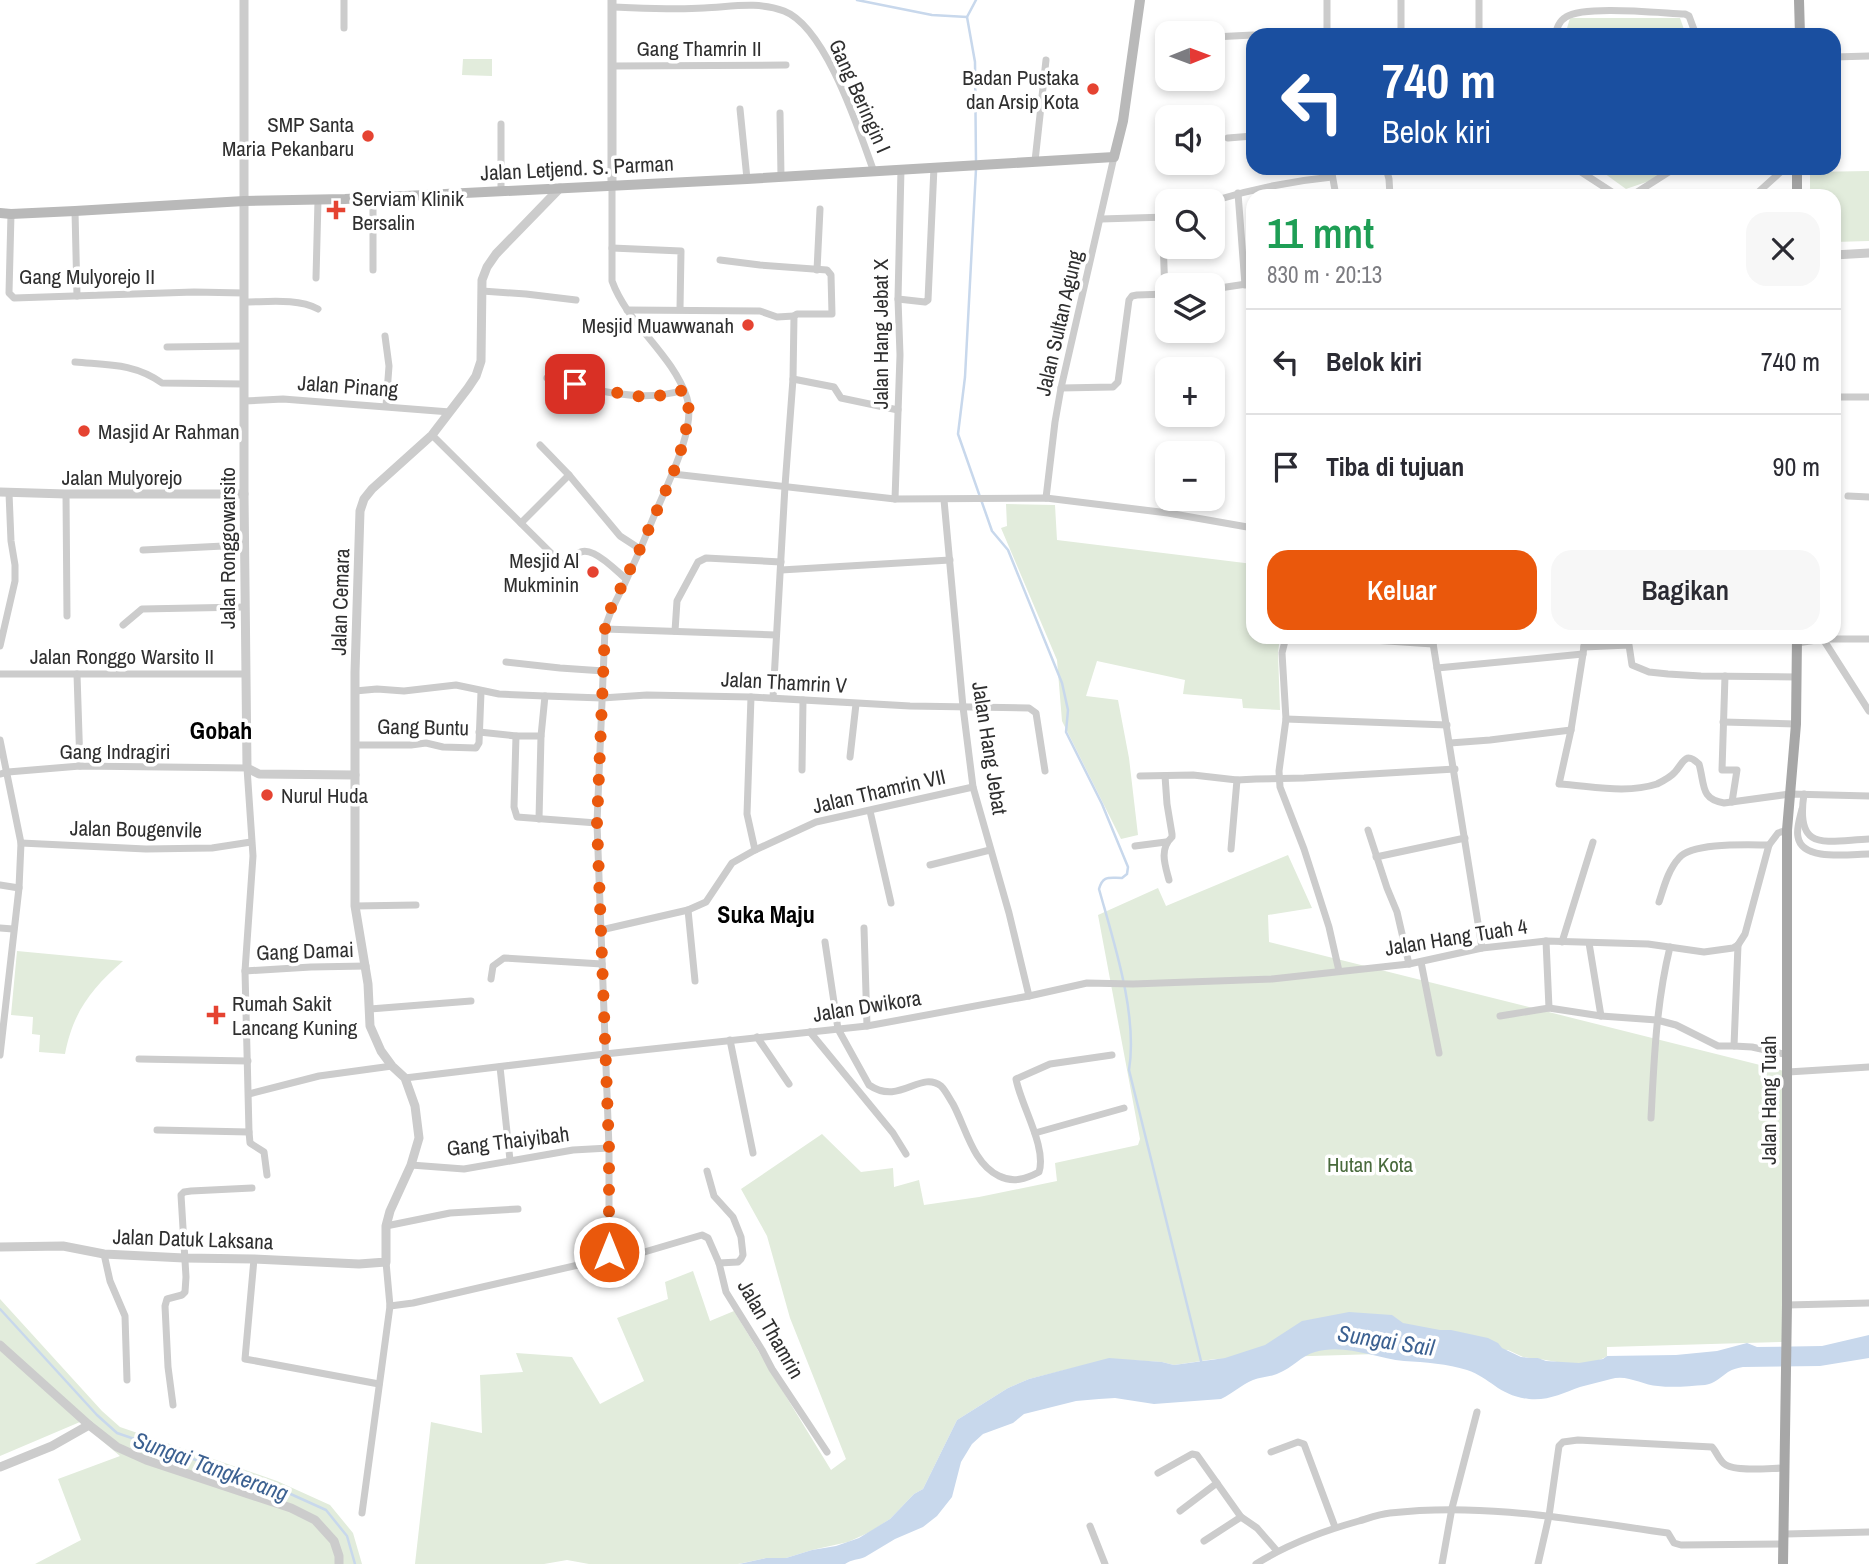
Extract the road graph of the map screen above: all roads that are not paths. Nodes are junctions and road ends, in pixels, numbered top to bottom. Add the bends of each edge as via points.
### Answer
1 (244, 0) edge
2 (344, 0) edge
3 (1140, 0) edge
4 (1326, 0) edge
5 (1401, 0) edge
6 (1479, 0) edge
7 (1620, 0) edge
8 (1800, 0) edge
9 (612, 4) edge
10 (1620, 11) junction
11 (344, 28) dead end
12 (1327, 28) edge
13 (1401, 28) edge
14 (1479, 28) edge
15 (1557, 28) edge
16 (1693, 28) edge
17 (1800, 28) edge
18 (1246, 35) edge
19 (1225, 36) edge
20 (1869, 56) edge
21 (1841, 57) edge
22 (1046, 60) dead end
23 (786, 65) dead end
24 (612, 66) junction
25 (740, 109) dead end
26 (779, 113) dead end
27 (501, 124) dead end
28 (1246, 137) edge
29 (1228, 138) dead end
30 (1114, 157) junction
31 (1035, 161) junction
32 (934, 167) junction
33 (901, 169) junction
34 (874, 172) junction
35 (1586, 175) edge
36 (1664, 175) edge
37 (1776, 175) edge
38 (781, 177) junction
39 (1332, 177) joint
40 (747, 179) junction
41 (612, 185) junction
42 (559, 188) junction
43 (1257, 189) edge
44 (1335, 189) edge
45 (1607, 189) edge
46 (1642, 189) edge
47 (1762, 189) edge
48 (501, 190) junction
49 (1246, 191) edge
50 (1238, 193) junction
51 (373, 197) junction
52 (1225, 197) edge
53 (318, 200) junction
54 (244, 201) junction
55 (820, 209) dead end
56 (75, 211) junction
57 (6, 213) edge
58 (1155, 217) edge
59 (1101, 219) junction
60 (612, 248) junction
61 (1246, 249) edge
62 (1869, 253) edge
63 (1841, 255) edge
64 (0, 258) edge
65 (9, 259) junction
66 (720, 260) dead end
67 (373, 270) dead end
68 (817, 270) junction
69 (316, 278) dead end
70 (1246, 285) edge
71 (1225, 287) edge
72 (482, 291) junction
73 (1155, 294) edge
74 (77, 296) junction
75 (244, 297) junction
76 (898, 299) junction
77 (576, 300) dead end
78 (680, 309) junction
79 (318, 310) dead end
80 (627, 310) junction
81 (794, 316) junction
82 (385, 336) dead end
83 (244, 346) junction
84 (167, 347) dead end
85 (75, 362) dead end
86 (548, 378) dead end
87 (793, 379) junction
88 (244, 384) junction
89 (1062, 388) junction
90 (684, 390) junction
91 (1841, 397) edge
92 (1869, 397) edge
93 (244, 401) junction
94 (386, 406) junction
95 (898, 410) junction
96 (450, 412) junction
97 (432, 435) junction
98 (540, 445) dead end
99 (673, 474) junction
100 (569, 475) junction
101 (785, 486) junction
102 (5, 493) edge
103 (66, 494) junction
104 (244, 494) junction
105 (1848, 496) dead end
106 (1869, 497) edge
107 (1046, 498) junction
108 (895, 499) junction
109 (944, 500) junction
110 (521, 523) junction
111 (1246, 527) edge
112 (244, 545) junction
113 (640, 549) junction
114 (143, 550) dead end
115 (950, 561) junction
116 (781, 566) junction
117 (626, 579) junction
118 (245, 607) junction
119 (68, 616) dead end
120 (123, 625) dead end
121 (605, 629) junction
122 (675, 631) junction
123 (776, 635) junction
124 (1841, 639) edge
125 (1869, 639) edge
126 (1284, 644) edge
127 (1433, 644) edge
128 (1584, 644) edge
129 (1613, 644) edge
130 (1628, 644) edge
131 (1797, 644) edge
132 (1825, 644) edge
133 (0, 646) edge
134 (1584, 650) junction
135 (506, 662) dead end
136 (1437, 668) junction
137 (604, 671) junction
138 (0, 674) edge
139 (76, 674) junction
140 (245, 674) junction
141 (1725, 676) junction
142 (1797, 677) junction
143 (355, 691) junction
144 (481, 692) junction
145 (545, 696) junction
146 (751, 697) junction
147 (602, 698) junction
148 (773, 698) junction
149 (803, 700) junction
150 (856, 704) junction
151 (963, 707) junction
152 (1869, 711) edge
153 (1286, 719) junction
154 (1723, 722) junction
155 (1796, 724) junction
156 (1447, 725) junction
157 (1571, 730) junction
158 (479, 732) junction
159 (516, 736) junction
160 (541, 736) junction
161 (0, 740) edge
162 (1450, 743) junction
163 (355, 745) junction
164 (850, 757) dead end
165 (80, 766) junction
166 (247, 768) junction
167 (1455, 769) junction
168 (802, 770) dead end
169 (1045, 771) dead end
170 (4, 773) edge
171 (355, 775) junction
172 (1140, 776) dead end
173 (1165, 776) junction
174 (1279, 778) junction
175 (1237, 779) junction
176 (973, 786) junction
177 (1790, 794) junction
178 (1804, 794) junction
179 (1869, 796) edge
180 (1732, 802) junction
181 (1802, 809) junction
182 (870, 810) junction
183 (539, 819) junction
184 (597, 823) junction
185 (1368, 830) dead end
186 (1787, 830) junction
187 (1465, 838) junction
188 (1869, 839) edge
189 (251, 842) junction
190 (1166, 842) junction
191 (1594, 842) dead end
192 (21, 843) junction
193 (1769, 845) junction
194 (1135, 846) dead end
195 (990, 849) junction
196 (1231, 849) dead end
197 (755, 850) junction
198 (1869, 854) edge
199 (1376, 857) junction
200 (930, 865) dead end
201 (1170, 880) dead end
202 (0, 886) edge
203 (19, 888) junction
204 (1659, 902) dead end
205 (891, 903) dead end
206 (416, 905) dead end
207 (355, 906) junction
208 (688, 910) junction
209 (0, 928) edge
210 (864, 928) dead end
211 (13, 929) junction
212 (601, 929) junction
213 (1546, 941) junction
214 (825, 942) dead end
215 (1562, 942) junction
216 (1589, 943) junction
217 (1738, 945) junction
218 (1670, 947) junction
219 (1482, 948) junction
220 (0, 960) edge
221 (9, 960) junction
222 (1421, 962) junction
223 (602, 964) junction
224 (1409, 964) junction
225 (366, 966) junction
226 (245, 971) junction
227 (1339, 971) junction
228 (491, 979) dead end
229 (695, 981) dead end
230 (1133, 984) joint
231 (1030, 996) junction
232 (471, 1001) dead end
233 (1549, 1007) junction
234 (370, 1009) junction
235 (1500, 1016) dead end
236 (1601, 1016) junction
237 (1657, 1020) junction
238 (867, 1026) junction
239 (838, 1030) junction
240 (810, 1032) junction
241 (757, 1037) junction
242 (730, 1040) junction
243 (1734, 1046) junction
244 (1439, 1053) dead end
245 (605, 1054) junction
246 (0, 1055) edge
247 (1112, 1055) dead end
248 (1788, 1055) junction
249 (139, 1059) dead end
250 (248, 1061) junction
251 (391, 1066) junction
252 (500, 1067) junction
253 (1869, 1067) edge
254 (1788, 1072) junction
255 (405, 1078) junction
256 (789, 1084) dead end
257 (249, 1094) junction
258 (1124, 1108) dead end
259 (1651, 1118) dead end
260 (157, 1130) dead end
261 (249, 1132) junction
262 (1035, 1133) junction
263 (609, 1148) junction
264 (753, 1153) dead end
265 (906, 1154) dead end
266 (510, 1160) junction
267 (411, 1165) junction
268 (707, 1171) dead end
269 (267, 1175) dead end
270 (252, 1188) dead end
271 (518, 1209) dead end
272 (386, 1226) junction
273 (0, 1247) edge
274 (104, 1254) junction
275 (184, 1258) junction
276 (604, 1258) junction
277 (254, 1259) junction
278 (386, 1262) junction
279 (719, 1264) junction
280 (1869, 1303) edge
281 (390, 1306) junction
282 (1787, 1306) junction
283 (0, 1345) edge
284 (127, 1380) dead end
285 (379, 1384) junction
286 (173, 1405) dead end
287 (1477, 1412) dead end
288 (89, 1425) junction
289 (827, 1452) dead end
290 (1271, 1452) dead end
291 (0, 1467) edge
292 (1785, 1468) junction
293 (1158, 1473) dead end
294 (1217, 1483) junction
295 (1452, 1508) junction
296 (1180, 1511) dead end
297 (362, 1513) dead end
298 (1549, 1516) junction
299 (1241, 1517) junction
300 (1090, 1526) dead end
301 (1335, 1527) junction
302 (1869, 1532) edge
303 (1784, 1539) junction
304 (1205, 1541) dead end
305 (1277, 1551) junction
306 (340, 1564) edge
307 (1105, 1564) edge
308 (1256, 1564) edge
309 (1442, 1564) edge
310 (1538, 1564) edge
311 (1783, 1564) edge

1 - 54 street, Jalan Ronggowarsito
2 - 11 street
3 - 30 main road
4 - 12 street
5 - 13 street
6 - 14 street
7 - 10 street
8 - 17 main road
9 - 24 street
9 - 34 street, Gang Beringin I via 744,5 787,12 807,28 828,63
10 - 15 street via 1576,12
10 - 16 street via 1685,14
18 - 19 street
20 - 21 street
22 - 31 street
23 - 24 street, Gang Thamrin II
24 - 41 street
25 - 40 street
26 - 38 street
27 - 48 street
28 - 29 street
30 - 31 main road, Jalan Letjend. S. Parman
30 - 59 street, Jalan Sultan Agung
31 - 32 main road, Jalan Letjend. S. Parman
32 - 33 main road, Jalan Letjend. S. Parman
32 - 76 street via 928,300
33 - 34 main road, Jalan Letjend. S. Parman
33 - 76 street, Jalan Hang Jebat X
34 - 38 main road, Jalan Letjend. S. Parman
35 - 45 street
36 - 46 street
37 - 47 street
38 - 40 main road, Jalan Letjend. S. Parman
39 - 43 street
39 - 44 street
40 - 41 main road, Jalan Letjend. S. Parman
41 - 42 main road, Jalan Letjend. S. Parman
41 - 60 street
42 - 48 main road, Jalan Letjend. S. Parman
42 - 72 street, Jalan Cemara via 496,254 482,280
48 - 51 main road, Jalan Letjend. S. Parman
49 - 50 street
50 - 52 street
50 - 61 street
51 - 53 main road, Jalan Letjend. S. Parman
51 - 67 street
53 - 54 main road, Jalan Letjend. S. Parman
53 - 69 street
54 - 56 main road, Jalan Letjend. S. Parman
54 - 75 street, Jalan Ronggowarsito
55 - 68 street
56 - 57 main road, Jalan Letjend. S. Parman
56 - 74 street
57 - 65 street, Gang Mulyorejo II
58 - 59 street
59 - 89 street, Jalan Sultan Agung
60 - 78 street via 681,251
60 - 80 street via 612,281
62 - 63 street
64 - 65 street
65 - 74 street, Gang Mulyorejo II via 13,298
66 - 68 street
68 - 81 street via 831,275 832,314
70 - 71 street
72 - 77 street
72 - 96 street, Jalan Cemara via 481,361 476,376
73 - 89 street via 1129,300 1116,385
74 - 75 street, Gang Mulyorejo II via 194,292
75 - 79 street, Gang Mulyorejo II via 300,303
75 - 83 street, Jalan Ronggowarsito
76 - 95 street, Jalan Hang Jebat X
78 - 80 street
78 - 81 street via 760,310 777,317
80 - 90 street via 666,357
81 - 87 street
82 - 94 street via 389,366
83 - 84 street
83 - 88 street, Jalan Ronggowarsito
85 - 88 street via 131,367 162,383
86 - 90 street via 644,397
87 - 95 street via 834,387 841,398
87 - 101 street
88 - 93 street, Jalan Ronggowarsito
89 - 107 street, Jalan Sultan Agung
90 - 99 street via 689,415
91 - 92 street
93 - 94 street, Jalan Pinang
93 - 104 street, Jalan Ronggowarsito
94 - 96 street, Jalan Pinang
95 - 108 street, Jalan Hang Jebat X
96 - 97 street, Jalan Cemara
97 - 110 street
97 - 143 street, Jalan Cemara via 372,489 360,511
98 - 100 street
99 - 101 street
99 - 113 street
100 - 110 street
100 - 113 street via 620,536
101 - 108 street
101 - 116 street
102 - 103 street, Jalan Mulyorejo
102 - 133 street via 15,581
103 - 104 street, Jalan Mulyorejo
103 - 119 street
104 - 112 street, Jalan Ronggowarsito
105 - 106 street
107 - 109 street
107 - 111 street
108 - 109 street
109 - 115 street, Jalan Hang Jebat
110 - 117 street via 564,566 572,563 579,551 588,551
112 - 114 street
112 - 118 street, Jalan Ronggowarsito
113 - 117 street
115 - 116 street
115 - 151 street, Jalan Hang Jebat
116 - 122 street via 706,558 698,562 677,601
116 - 123 street
117 - 121 street
118 - 120 street via 142,609
118 - 140 street, Jalan Ronggowarsito
121 - 122 street
121 - 137 street
122 - 123 street
123 - 148 street
124 - 125 street
126 - 153 street
127 - 136 street
128 - 134 street
129 - 134 street
130 - 141 street via 1632,665 1649,671
131 - 142 main road, Jalan Hang Tuah
132 - 152 street
134 - 136 street
134 - 157 street
135 - 137 street
136 - 156 street
137 - 147 street
138 - 139 street, Jalan Ronggo Warsito II
139 - 140 street, Jalan Ronggo Warsito II
139 - 165 street
140 - 166 street, Jalan Ronggowarsito
141 - 142 street
141 - 154 street
142 - 155 main road, Jalan Hang Tuah
143 - 144 street, Jalan Thamrin V via 456,685
143 - 163 street, Jalan Cemara
144 - 145 street, Jalan Thamrin V
144 - 158 street, Gang Buntu
145 - 147 street, Jalan Thamrin V
145 - 160 street
146 - 147 street, Jalan Thamrin V
146 - 148 street, Jalan Thamrin V
146 - 197 street via 747,814
147 - 184 street
148 - 149 street, Jalan Thamrin V
149 - 150 street, Jalan Thamrin V
149 - 168 street
150 - 151 street, Jalan Thamrin V
150 - 164 street
151 - 169 street, Jalan Thamrin V via 1032,709
151 - 176 street, Jalan Hang Jebat
153 - 156 street
153 - 174 street
154 - 155 street
154 - 180 street via 1722,770 1737,770
155 - 177 main road, Jalan Hang Tuah
156 - 162 street
157 - 162 street
157 - 180 street via 1559,783 1623,789 1646,786 1667,779 1687,758 1699,764 1709,799
158 - 159 street
158 - 163 street, Gang Buntu via 476,747
159 - 160 street
159 - 183 street via 514,812 517,817
160 - 183 street
161 - 170 street
162 - 167 street
163 - 171 street, Jalan Cemara
165 - 166 street, Gang Indragiri
165 - 170 street, Gang Indragiri
166 - 171 street, Gang Indragiri via 259,774
166 - 189 street, Jalan Ronggowarsito
167 - 174 street
167 - 187 street
170 - 192 street
171 - 207 street, Jalan Cemara
172 - 173 street
173 - 175 street
173 - 190 street via 1172,834
174 - 175 street
174 - 227 street via 1329,927
175 - 196 street
176 - 182 street, Jalan Thamrin VII
176 - 195 street, Jalan Hang Jebat
177 - 178 street
177 - 180 street
177 - 186 main road, Jalan Hang Tuah
178 - 179 street
178 - 181 street
181 - 188 street via 1802,825 1819,841
181 - 198 street via 1797,837 1809,852
182 - 197 street, Jalan Thamrin VII via 816,822
182 - 205 street
183 - 184 street
184 - 212 street
185 - 199 street
186 - 193 street
186 - 248 main road, Jalan Hang Tuah
187 - 199 street
187 - 219 street
189 - 192 street, Jalan Bougenvile via 146,849
189 - 226 street, Jalan Ronggowarsito
190 - 194 street
190 - 201 street
191 - 215 street
192 - 203 street
193 - 204 street via 1689,850 1678,858
193 - 217 street
195 - 200 street
195 - 231 street, Jalan Hang Jebat
197 - 208 street, Jalan Thamrin VII via 733,863 706,902
199 - 224 street via 1397,912
202 - 203 street
203 - 211 street
206 - 207 street
207 - 225 street, Jalan Cemara
208 - 212 street
208 - 229 street
209 - 211 street
210 - 238 street
211 - 221 street
212 - 223 street
213 - 215 street, Jalan Hang Tuah 4
213 - 219 street, Jalan Hang Tuah 4
213 - 233 street
214 - 239 street
215 - 216 street, Jalan Hang Tuah 4
216 - 218 street, Jalan Hang Tuah 4
216 - 236 street
217 - 218 street, Jalan Hang Tuah 4 via 1704,952
217 - 243 street
218 - 237 street
219 - 222 street, Jalan Hang Tuah 4
220 - 221 street
221 - 246 street
222 - 224 street, Jalan Hang Tuah 4
222 - 244 street
223 - 228 street via 503,958 493,966
223 - 245 street
224 - 227 street, Jalan Hang Tuah 4
225 - 226 street, Gang Damai
225 - 234 street, Jalan Cemara
226 - 250 street, Jalan Ronggowarsito
227 - 230 street, Jalan Hang Tuah 4 via 1272,979
230 - 231 street, Jalan Dwikora via 1087,983
231 - 238 street, Jalan Dwikora
232 - 234 street
233 - 235 street
233 - 236 street
234 - 251 street, Jalan Cemara via 374,1038
236 - 237 street
237 - 243 street via 1718,1046
237 - 259 street
238 - 239 street, Jalan Dwikora
239 - 240 street, Jalan Dwikora
239 - 262 street via 863,1077 875,1089 886,1093 922,1083 939,1084 978,1159 990,1172 1006,1180 1026,1180 1039,1172 1042,1163
240 - 241 street, Jalan Dwikora
240 - 265 street
241 - 242 street, Jalan Dwikora
241 - 256 street
242 - 245 street, Jalan Dwikora
242 - 264 street
243 - 248 street
245 - 252 street
245 - 263 street
247 - 262 street via 1049,1064 1016,1079
248 - 254 main road, Jalan Hang Tuah
249 - 250 street
250 - 257 street, Jalan Ronggowarsito
251 - 255 street, Jalan Cemara
251 - 257 street via 319,1076
252 - 255 street
252 - 266 street
253 - 254 street
254 - 282 main road, Jalan Hang Tuah
255 - 267 street via 419,1138
257 - 261 street, Jalan Ronggowarsito
258 - 262 street
260 - 261 street
261 - 269 street via 250,1143 264,1152
263 - 266 street, Gang Thaiyibah
263 - 276 street via 609,1252
266 - 267 street, Gang Thaiyibah via 464,1169
267 - 272 street
268 - 279 street via 714,1196 733,1217 741,1237 741,1259
270 - 275 street via 181,1195
271 - 272 street via 450,1213
272 - 278 street
273 - 274 street, Jalan Datuk Laksana via 63,1247
274 - 275 street, Jalan Datuk Laksana
274 - 284 street via 125,1315
275 - 277 street, Jalan Datuk Laksana
275 - 286 street via 185,1292 166,1301
276 - 279 street, Jalan Thamrin via 624,1258 702,1235 708,1238
276 - 281 street, Jalan Thamrin
277 - 278 street, Jalan Datuk Laksana
277 - 285 street via 245,1359
278 - 281 street
279 - 289 street, Jalan Thamrin via 726,1292
280 - 282 street
281 - 285 street
282 - 292 main road, Jalan Hang Tuah
283 - 288 street
285 - 297 street
287 - 295 street
288 - 291 street
288 - 306 street via 117,1447 146,1460 315,1520 334,1541
290 - 301 street via 1304,1444
292 - 298 street via 1733,1468 1722,1463 1712,1447 1569,1440 1559,1446
292 - 303 main road, Jalan Hang Tuah
293 - 294 street via 1195,1454
294 - 296 street
294 - 299 street
295 - 298 street
295 - 301 street via 1388,1513
295 - 309 street
298 - 303 street via 1668,1533 1681,1545
298 - 310 street
299 - 304 street
299 - 305 street
300 - 307 street
301 - 305 street
302 - 303 street
303 - 311 main road, Jalan Hang Tuah
305 - 308 street

